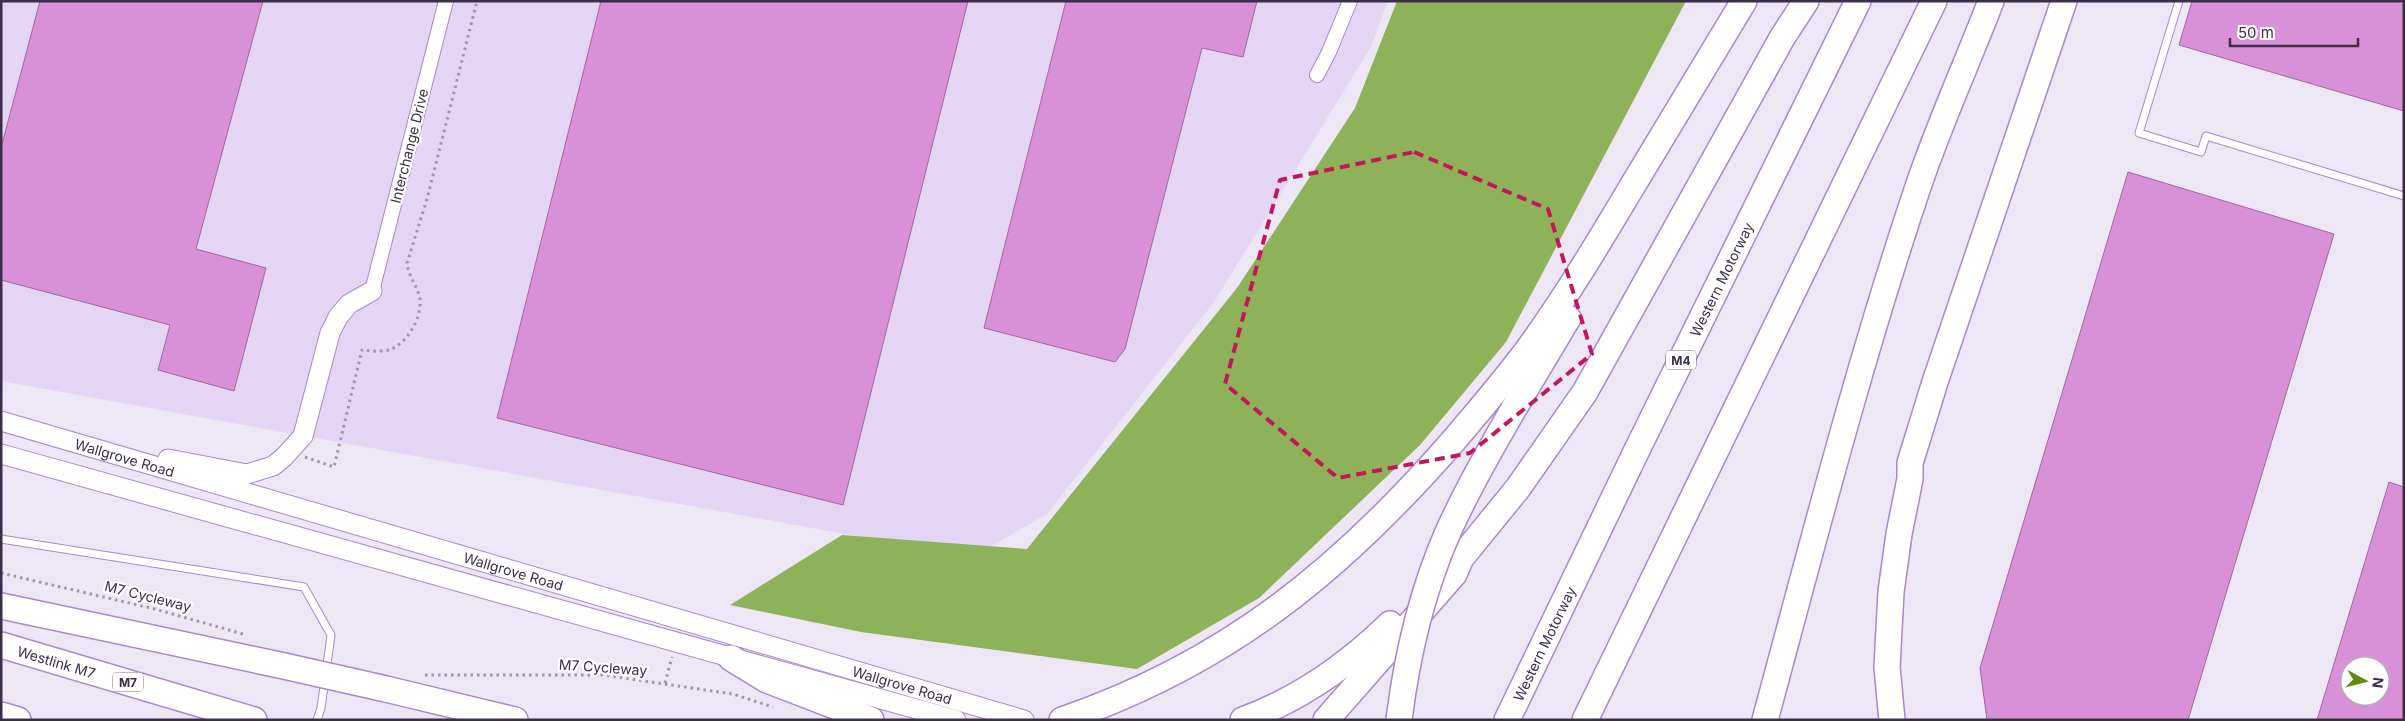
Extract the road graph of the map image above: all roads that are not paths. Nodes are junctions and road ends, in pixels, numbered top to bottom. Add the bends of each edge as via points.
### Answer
1 (446, 1) edge
2 (1350, 1) edge
3 (1744, 1) edge
4 (1761, 1) edge
5 (1806, 1) edge
6 (1858, 1) edge
7 (1934, 1) edge
8 (1991, 1) edge
9 (2064, 1) edge
10 (2179, 1) edge
11 (1317, 75) dead end
12 (2404, 196) edge
13 (372, 291) joint
14 (1, 421) edge
15 (59, 439) junction
16 (1, 454) edge
17 (1910, 463) junction
18 (1, 539) edge
19 (1460, 558) junction
20 (1, 606) edge
21 (1, 645) edge
22 (730, 658) junction
23 (1771, 713) edge
24 (1, 715) edge
25 (18, 720) edge
26 (254, 720) edge
27 (317, 720) edge
28 (515, 720) edge
29 (871, 720) edge
30 (956, 720) edge
31 (1024, 720) edge
32 (1062, 720) edge
33 (1243, 720) edge
34 (1326, 720) edge
35 (1399, 720) edge
36 (1507, 720) edge
37 (1585, 720) edge
38 (1877, 720) edge
39 (1892, 720) edge

1 - 13 street, Interchange Drive
2 - 11 street
3 - 32 highway via 1588,260 1531,345 1430,467 1375,525 1315,580 1266,618 1212,653 1128,695
4 - 35 highway, bridge via 1513,410 1464,499 1424,597 1407,664
5 - 19 highway via 1782,38 1586,392 1518,488
6 - 36 highway, Western Motorway / M4
7 - 37 highway
8 - 23 highway via 1921,179 1889,278 1834,464
9 - 17 highway via 1934,382
10 - 12 lane via 2139,133 2201,152 2206,136
13 - 15 main road via 348,304 338,316 330,332 303,436 272,466 247,474
14 - 15 main road, Wallgrove Road
15 - 31 main road, Wallgrove Road
16 - 22 main road, Wallgrove Road
17 - 38 highway via 1901,475 1883,570
17 - 39 highway via 1891,592 1887,667
18 - 27 lane via 304,587 331,635
19 - 33 highway via 1448,563 1408,606 1345,664 1296,697
19 - 34 highway via 1454,574
20 - 28 highway, bridge via 284,666
21 - 26 highway, Westlink M7 / M7
22 - 29 highway via 767,680
22 - 30 main road, Wallgrove Road
24 - 25 highway

